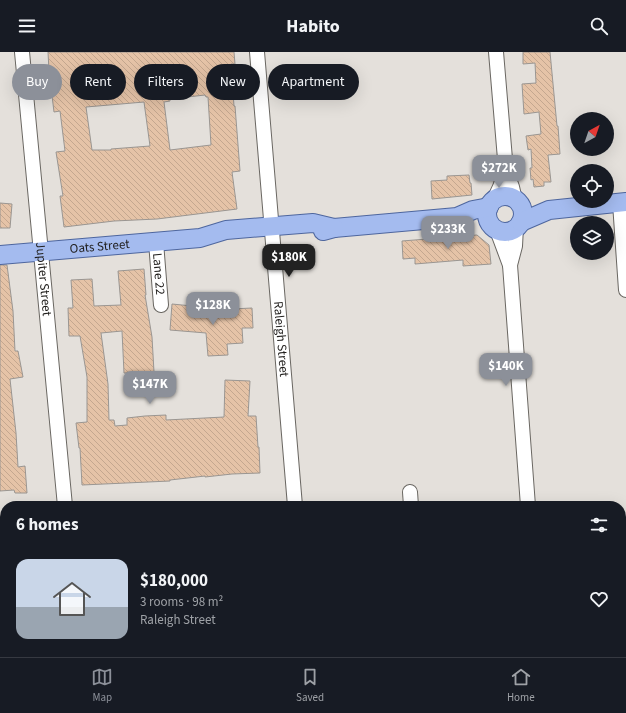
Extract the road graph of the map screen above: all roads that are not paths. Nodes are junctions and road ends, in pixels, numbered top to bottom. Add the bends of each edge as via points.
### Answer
1 (22, 52) edge
2 (257, 52) edge
3 (496, 52) edge
4 (506, 171) junction
5 (517, 201) junction
6 (623, 203) edge
7 (549, 210) junction
8 (492, 215) junction
9 (519, 225) junction
10 (272, 232) junction
11 (156, 242) junction
12 (41, 252) junction
13 (0, 255) edge
14 (510, 265) junction
15 (626, 290) edge
16 (161, 305) dead end
17 (64, 501) edge
18 (295, 501) edge
19 (528, 501) edge

1 - 12 street, Jupiter Street
2 - 10 street, Raleigh Street
3 - 4 street
4 - 5 street
4 - 8 street
5 - 7 main road
5 - 8 main road via 504,196 497,198
5 - 9 main road via 523,214
6 - 7 main road
6 - 15 street
7 - 9 main road
8 - 9 main road via 502,232 514,230
8 - 10 main road, Oats Street via 473,222 457,217 334,228 309,234
8 - 14 street
9 - 14 street
10 - 11 main road, Oats Street via 226,230 200,238
10 - 18 street, Raleigh Street
11 - 12 main road, Oats Street
11 - 16 street, Lane 22
12 - 13 main road, Oats Street
12 - 17 street, Jupiter Street
14 - 19 street

